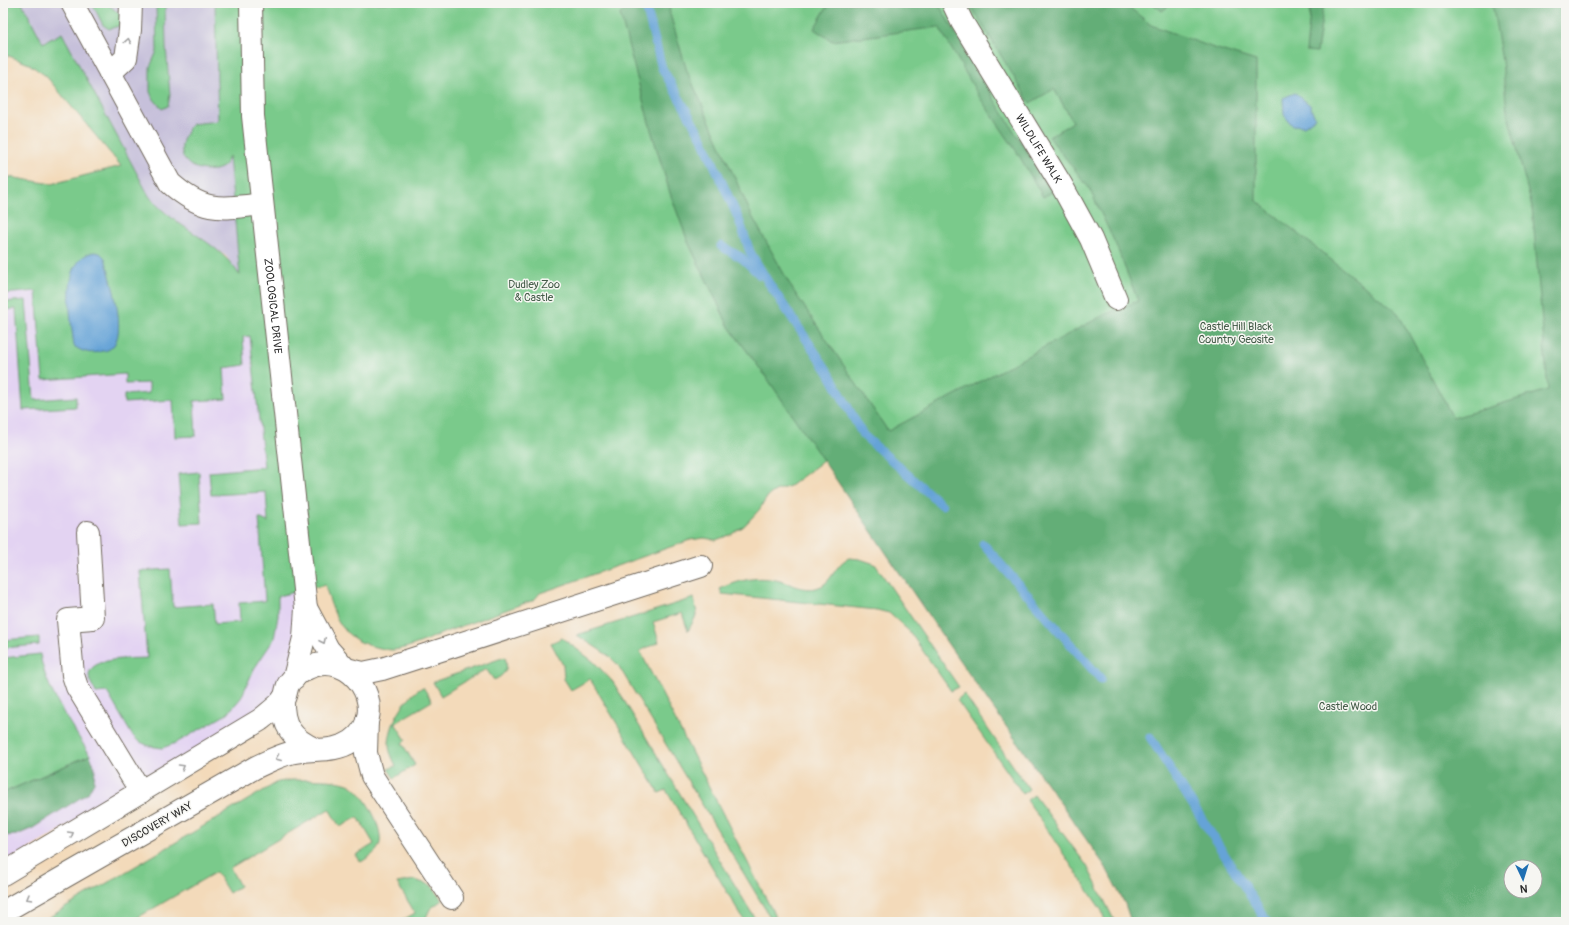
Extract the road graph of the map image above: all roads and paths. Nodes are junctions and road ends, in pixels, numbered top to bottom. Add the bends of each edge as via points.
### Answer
1 (72, 3) edge
2 (131, 3) edge
3 (250, 3) edge
4 (953, 3) edge
5 (110, 73) junction
6 (262, 204) junction
7 (1116, 299) dead end
8 (88, 532) dead end
9 (701, 566) dead end
10 (306, 608) junction
11 (403, 663) junction
12 (346, 669) junction
13 (294, 678) junction
14 (283, 699) junction
15 (367, 714) junction
16 (319, 749) junction
17 (372, 776) junction
18 (141, 792) junction
19 (32, 858) junction
20 (3, 864) edge
21 (3, 874) edge
22 (55, 883) junction
23 (452, 898) dead end
24 (3, 912) edge

1 - 5 street
5 -> 2 street via 126,58
3 - 6 street, ZOOLOGICAL DRIVE via 253,116
4 - 7 street, WILDLIFE WALK via 1091,239
5 - 6 street via 170,183 195,202 213,207
6 - 10 street, ZOOLOGICAL DRIVE
8 - 18 street via 93,618 68,620 73,674 84,699
9 - 11 street
10 -> 12 street, ZOOLOGICAL DRIVE via 328,650
10 - 13 street, ZOOLOGICAL DRIVE via 304,638
11 - 12 street via 363,673
11 - 15 street, DISCOVERY WAY via 378,688
12 - 13 street via 333,664 318,665 306,669
12 - 15 street via 358,678 364,687 369,702
13 - 14 street via 288,685
14 - 16 street via 287,726 301,743
18 -> 14 street via 260,720
15 - 16 street, DISCOVERY WAY via 360,733 352,741 339,748
15 - 17 street via 366,752
16 - 17 street via 348,759
16 -> 22 street, DISCOVERY WAY via 290,753 256,766
17 - 23 street
19 -> 18 street
19 - 20 street
19 - 21 street
19 - 22 street
22 -> 24 street, DISCOVERY WAY

